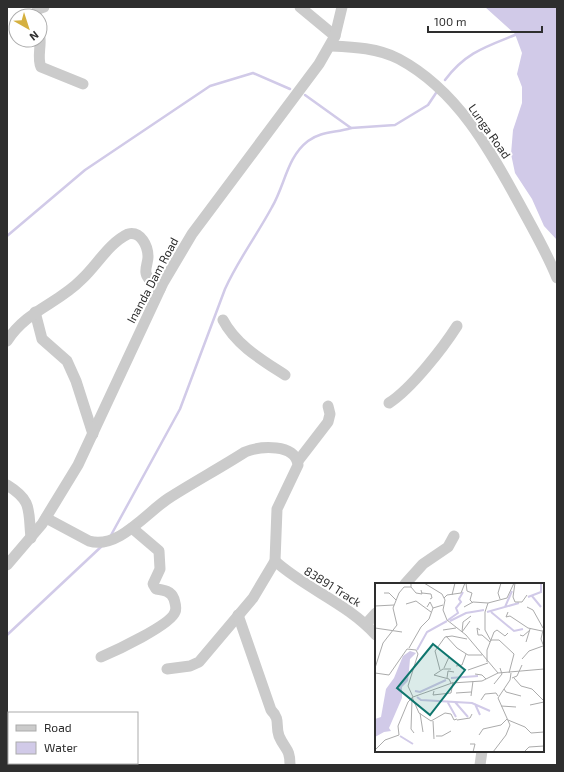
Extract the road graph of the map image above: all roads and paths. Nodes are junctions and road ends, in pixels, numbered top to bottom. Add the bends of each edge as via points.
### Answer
1 (300, 7) edge
2 (311, 7) edge
3 (342, 7) edge
4 (318, 22) junction
5 (333, 41) junction
6 (41, 48) edge
7 (83, 84) dead end
8 (557, 278) edge
9 (160, 289) junction
10 (35, 312) junction
11 (223, 320) dead end
12 (457, 326) dead end
13 (7, 341) edge
14 (285, 375) dead end
15 (389, 403) dead end
16 (328, 406) dead end
17 (93, 434) junction
18 (298, 462) junction
19 (7, 485) edge
20 (46, 518) junction
21 (132, 528) junction
22 (454, 536) dead end
23 (31, 538) junction
24 (275, 561) junction
25 (7, 565) edge
26 (406, 583) edge
27 (375, 614) edge
28 (238, 615) junction
29 (366, 624) junction
30 (375, 634) edge
31 (101, 657) dead end
32 (167, 669) dead end
33 (482, 752) edge
34 (290, 765) edge
35 (480, 765) edge

1 - 4 street
2 - 4 street
3 - 5 street, Inanda Dam Road
4 - 5 street
5 - 8 street, Lunga Road via 374,50 398,59 433,82 470,122 495,160 549,258
5 - 9 street, Inanda Dam Road via 192,234
6 - 7 street via 41,67
9 - 10 street via 146,273 148,256 144,242 132,233 126,235 101,257 72,288
9 - 17 street, Inanda Dam Road
10 - 13 street via 15,328
10 - 17 street via 44,341 66,361 76,381
11 - 14 street via 242,344
12 - 15 street via 417,377 398,398
16 - 18 street via 328,422
17 - 20 street, Inanda Dam Road via 78,465
18 - 21 street via 292,455 270,446 254,448 169,498
18 - 24 street via 277,509
19 - 23 street via 24,497 28,504
20 - 21 street via 94,543 107,541
20 - 23 street, Inanda Dam Road
21 - 31 street via 159,551 160,569 153,584 156,589 165,590 172,596 176,606 175,612 150,632
22 - 26 street via 448,547 422,564
23 - 25 street, Inanda Dam Road
24 - 28 street via 253,598
24 - 29 street, 83891 Track via 296,578 349,610
27 - 29 street
28 - 32 street via 199,662 195,665
28 - 34 street via 271,710 277,716 279,736 289,750
29 - 30 street, 83891 Track
33 - 35 street

